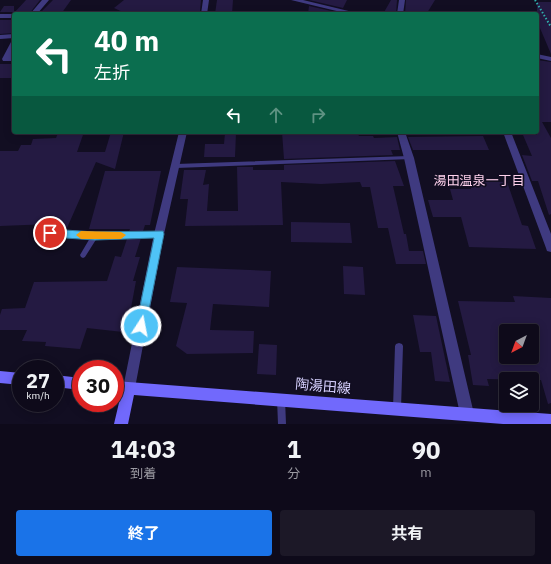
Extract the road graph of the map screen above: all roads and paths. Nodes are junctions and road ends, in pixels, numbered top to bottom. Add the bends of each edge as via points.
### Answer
1 (46, 0) edge
2 (206, 0) edge
3 (294, 0) edge
4 (402, 0) edge
5 (535, 0) edge
6 (35, 12) edge
7 (204, 12) edge
8 (349, 12) edge
9 (400, 12) edge
10 (0, 16) edge
11 (12, 16) edge
12 (551, 27) edge
13 (12, 36) edge
14 (0, 37) edge
15 (12, 48) edge
16 (539, 56) edge
17 (12, 59) edge
18 (551, 59) edge
19 (183, 134) edge
20 (402, 134) edge
21 (508, 134) edge
22 (409, 158) junction
23 (176, 166) junction
24 (50, 233) dead end
25 (160, 234) junction
26 (95, 236) junction
27 (551, 248) edge
28 (83, 255) dead end
29 (399, 346) dead end
30 (0, 377) edge
31 (12, 378) edge
32 (124, 388) edge
33 (129, 388) junction
34 (281, 399) junction
35 (397, 408) junction
36 (467, 414) junction
37 (551, 421) edge
38 (121, 424) edge
39 (282, 424) edge

1 - 6 street
2 - 7 street
3 - 8 street
4 - 9 street
5 - 12 path
10 - 11 street
13 - 14 street
15 - 17 street via 6,59
16 - 18 street
19 - 23 street
20 - 22 street
21 - 27 street
22 - 23 lane
22 - 36 street
23 - 25 street
24 - 26 lane
25 - 26 lane
25 - 33 street
26 - 28 lane
29 - 35 lane
30 - 31 main road
32 - 33 main road, 陶湯田線
33 - 34 main road, 陶湯田線
33 - 38 main road
34 - 35 main road, 陶湯田線
34 - 39 lane
35 - 36 main road, 陶湯田線
36 - 37 main road, 陶湯田線

